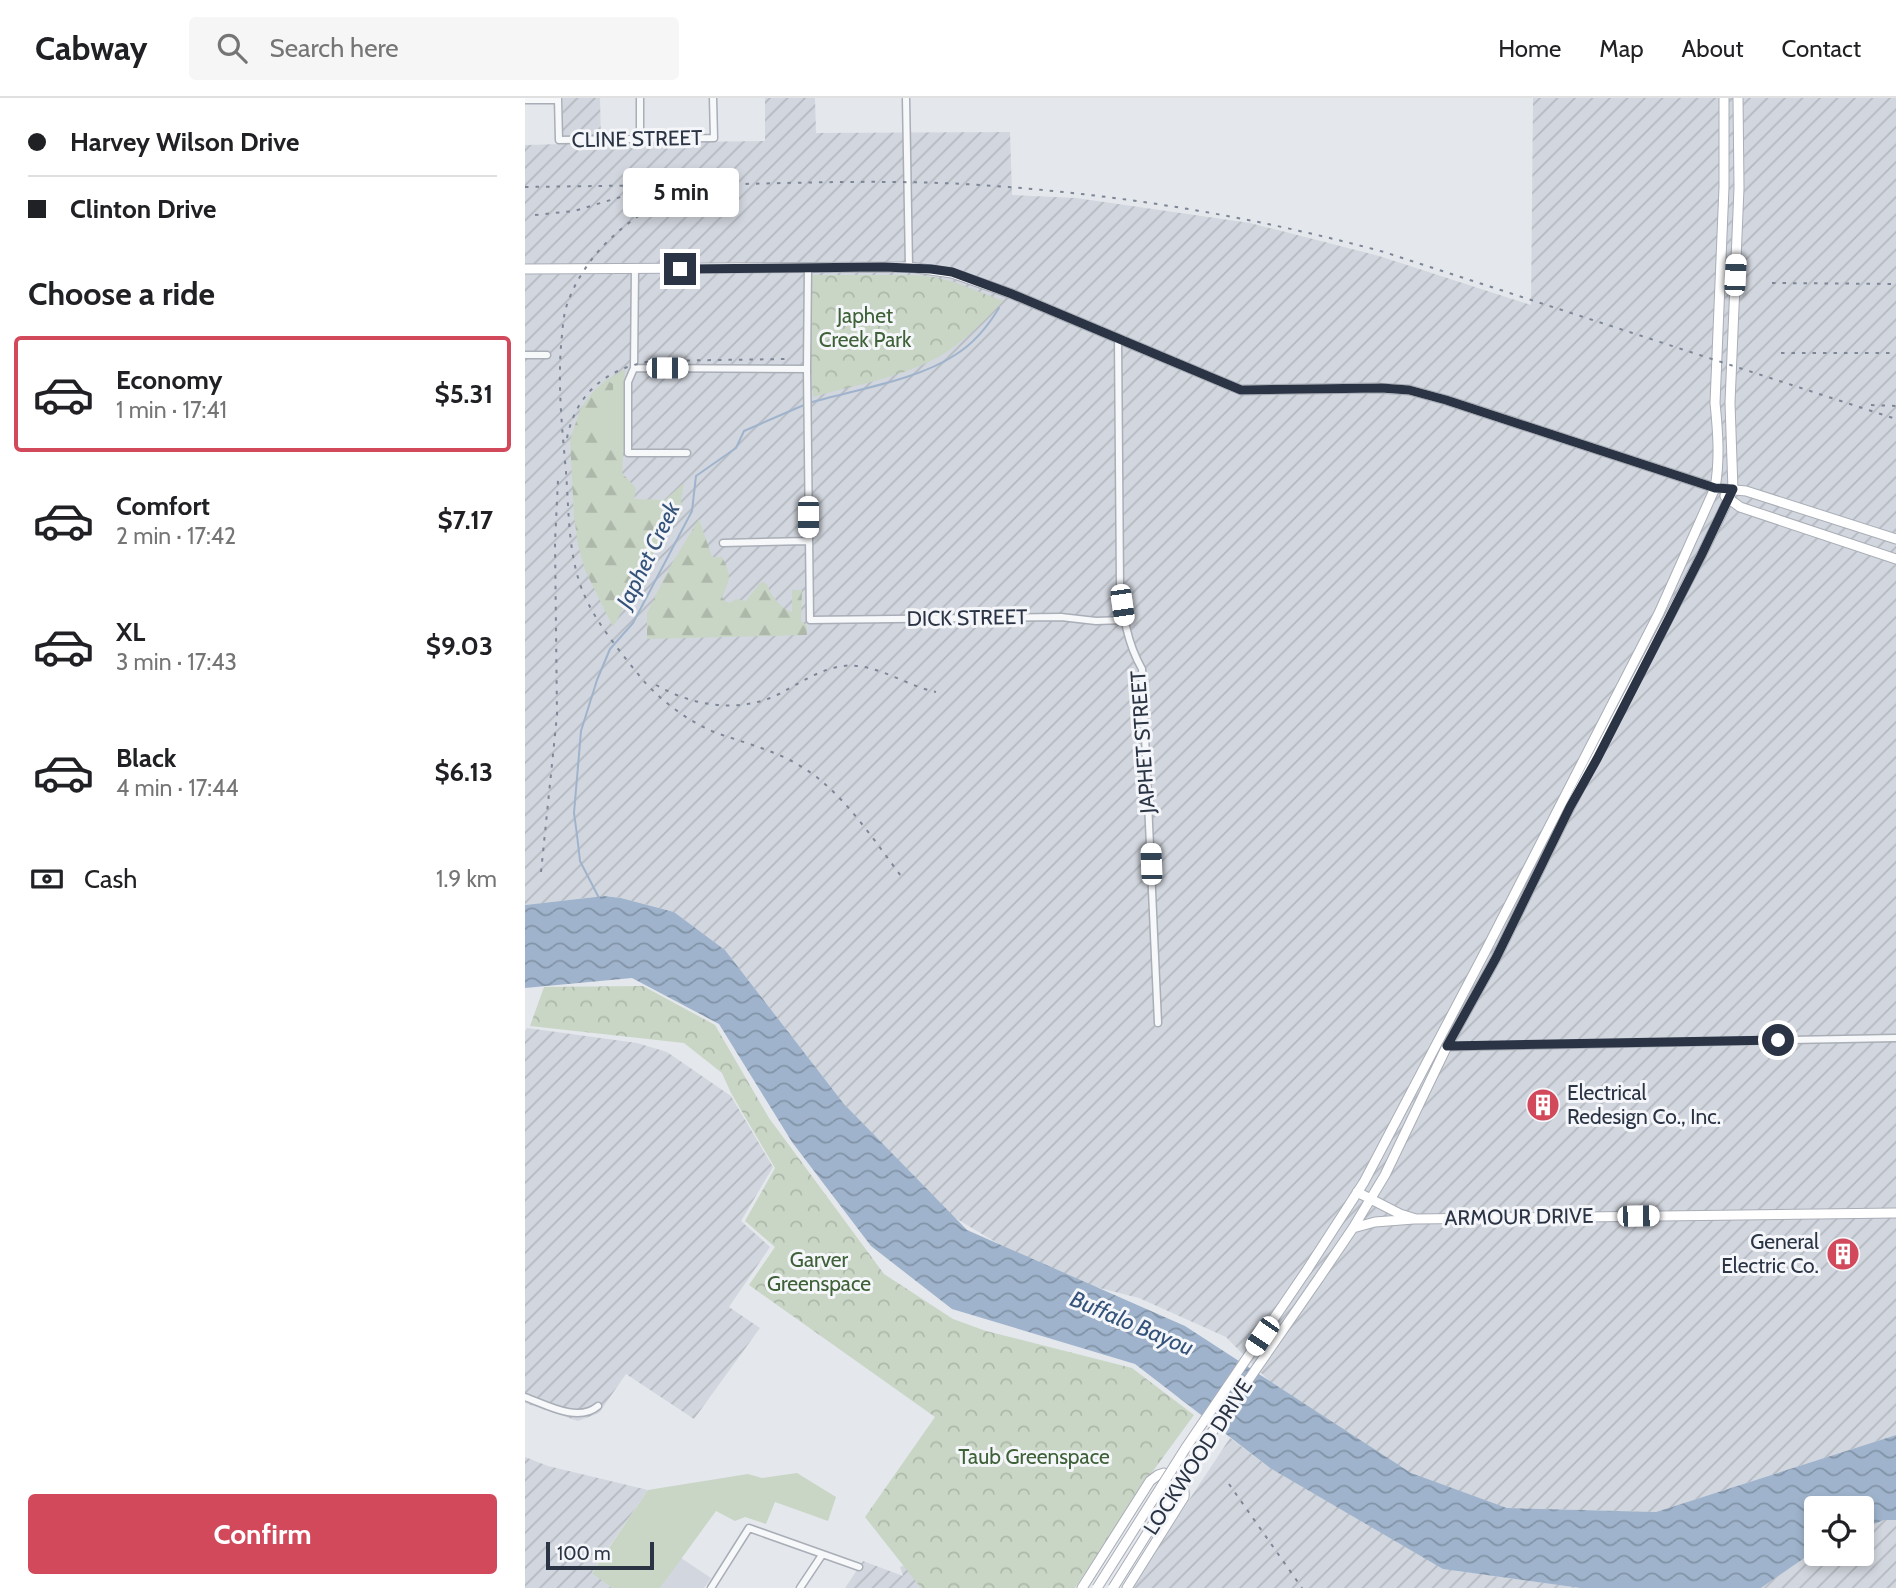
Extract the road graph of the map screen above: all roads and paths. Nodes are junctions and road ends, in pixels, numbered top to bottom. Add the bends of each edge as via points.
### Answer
1 (639, 98) edge
2 (713, 98) edge
3 (907, 98) edge
4 (1724, 98) edge
5 (1738, 98) edge
6 (558, 99) edge
7 (525, 100) edge
8 (640, 139) junction
9 (808, 267) junction
10 (909, 267) junction
11 (525, 269) edge
12 (635, 269) junction
13 (1118, 338) junction
14 (525, 355) edge
15 (547, 355) dead end
16 (634, 368) junction
17 (807, 372) junction
18 (687, 453) dead end
19 (1715, 488) junction
20 (1731, 494) junction
21 (1896, 539) edge
22 (808, 541) junction
23 (723, 543) dead end
24 (1896, 559) edge
25 (1670, 588) junction
26 (1682, 594) junction
27 (1124, 620) junction
28 (1647, 637) junction
29 (1657, 642) junction
30 (1632, 667) junction
31 (1642, 671) junction
32 (1528, 881) junction
33 (1485, 952) junction
34 (1496, 958) junction
35 (1158, 1023) dead end
36 (1896, 1038) edge
37 (1447, 1046) junction
38 (1432, 1053) junction
39 (1357, 1192) junction
40 (1370, 1199) junction
41 (1896, 1213) edge
42 (1416, 1219) junction
43 (1353, 1228) junction
44 (525, 1397) edge
45 (598, 1406) dead end
46 (823, 1555) junction
47 (859, 1567) dead end
48 (711, 1588) edge
49 (800, 1588) edge
50 (1082, 1588) edge
51 (1097, 1588) edge
52 (1113, 1588) edge
53 (1127, 1588) edge

1 - 8 street
2 - 8 street, CLINE STREET via 714,138
3 - 10 street
4 - 19 main road, LOCKWOOD DRIVE via 1715,403 1719,469
5 - 20 main road, LOCKWOOD DRIVE
6 - 7 street, CLINE STREET
6 - 8 street, CLINE STREET via 559,140
9 - 10 main road
9 - 12 main road
9 - 17 street
10 - 13 main road via 952,272
11 - 12 main road
12 - 16 street
13 - 19 main road via 1241,390 1409,390
13 - 27 street, JAPHET STREET
14 - 15 street
16 - 17 street
16 - 18 street via 628,382 628,453
17 - 22 street
19 - 20 main road
19 - 25 main road, LOCKWOOD DRIVE
20 - 21 main road via 1746,491
20 - 24 main road via 1740,507
20 - 26 main road, LOCKWOOD DRIVE
22 - 23 street
22 - 27 street, DICK STREET via 810,620
25 - 26 main road
25 - 28 main road, LOCKWOOD DRIVE
26 - 29 main road, LOCKWOOD DRIVE
27 - 35 street, JAPHET STREET via 1142,669
28 - 29 main road
28 - 30 main road, LOCKWOOD DRIVE
29 - 31 main road, LOCKWOOD DRIVE
30 - 31 main road
30 - 32 main road, LOCKWOOD DRIVE
31 - 32 main road, LOCKWOOD DRIVE
32 - 33 main road, LOCKWOOD DRIVE
32 - 34 main road, LOCKWOOD DRIVE
33 - 34 main road
33 - 38 main road, LOCKWOOD DRIVE
34 - 37 main road, LOCKWOOD DRIVE
36 - 37 street
37 - 38 street
37 - 40 main road, LOCKWOOD DRIVE
38 - 39 main road, LOCKWOOD DRIVE
39 - 40 main road, ARMOUR DRIVE
39 - 51 main road, LOCKWOOD DRIVE, bridge
40 - 42 main road, ARMOUR DRIVE
40 - 43 main road, LOCKWOOD DRIVE
41 - 42 main road, ARMOUR DRIVE
42 - 43 main road
43 - 52 main road, LOCKWOOD DRIVE, bridge via 1198,1454
44 - 45 street via 583,1414
46 - 47 street
46 - 48 street via 749,1528
46 - 49 street
50 - 53 main road via 1150,1481 1164,1473 1183,1485 1184,1497

